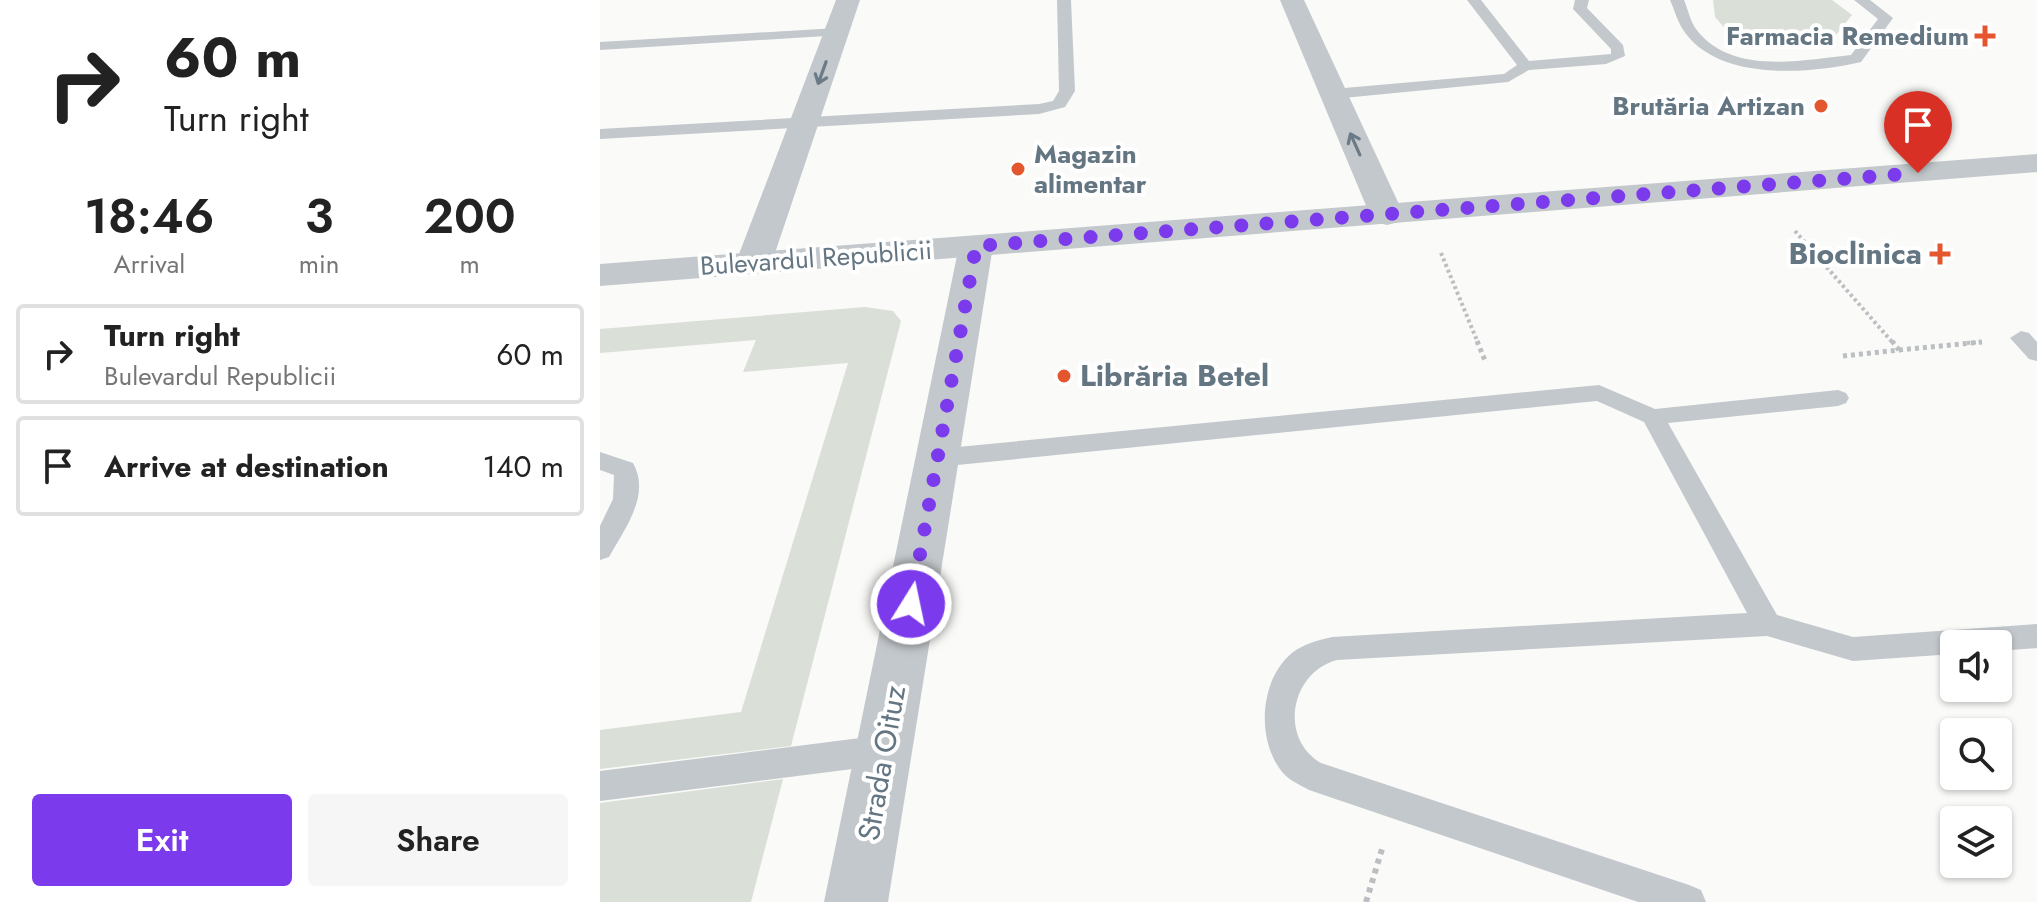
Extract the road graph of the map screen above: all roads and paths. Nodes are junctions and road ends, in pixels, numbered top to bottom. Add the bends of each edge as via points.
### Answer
1 (848, 0) edge
2 (1064, 0) edge
3 (1292, 0) edge
4 (1474, 0) edge
5 (1582, 0) edge
6 (1677, 0) edge
7 (1861, 0) edge
8 (837, 32) junction
9 (600, 46) edge
10 (1525, 66) junction
11 (1333, 94) junction
12 (804, 123) junction
13 (600, 134) edge
14 (2035, 148) edge
15 (1918, 173) junction
16 (2037, 177) edge
17 (1387, 215) junction
18 (1795, 231) dead end
19 (976, 246) junction
20 (1441, 253) dead end
21 (754, 262) junction
22 (600, 275) edge
23 (2021, 338) joint
24 (1899, 350) junction
25 (2037, 354) edge
26 (1838, 398) joint
27 (1503, 403) junction
28 (1653, 417) junction
29 (937, 458) junction
30 (600, 461) edge
31 (600, 550) edge
32 (1767, 624) junction
33 (2037, 636) edge
34 (884, 750) junction
35 (600, 786) edge
36 (1395, 805) junction
37 (856, 902) edge
38 (1366, 902) edge
39 (1689, 902) edge

1 - 8 street
2 - 12 lane via 1067,91 1059,104
3 - 11 street
4 - 10 lane
5 - 10 lane via 1580,9 1618,48 1618,56
6 - 7 lane via 1691,32 1713,54 1774,65 1856,59 1886,18
8 - 9 lane
8 -> 12 street
10 - 11 lane via 1508,78
17 -> 11 street
12 - 13 lane
12 - 21 street
14 - 15 street, Bulevardul Republicii
15 - 16 street
15 - 17 street, Bulevardul Republicii
17 - 19 street, Bulevardul Republicii
18 - 24 path
19 - 21 street, Bulevardul Republicii
19 - 29 street, Strada Oituz
20 - 27 path
21 - 22 street, Bulevardul Republicii
23 - 24 path
23 - 25 lane
24 - 26 path via 1807,359
26 - 28 lane
27 - 28 lane via 1599,393
27 - 29 lane
28 - 32 lane
29 - 34 street, Strada Oituz
30 - 31 lane via 624,469 629,479 626,497
32 - 33 lane via 1853,649
32 - 36 lane via 1337,648 1300,663 1286,686 1280,713 1293,761 1320,779
34 - 35 lane
34 - 37 street, Strada Oituz
36 - 38 path
36 - 39 lane

